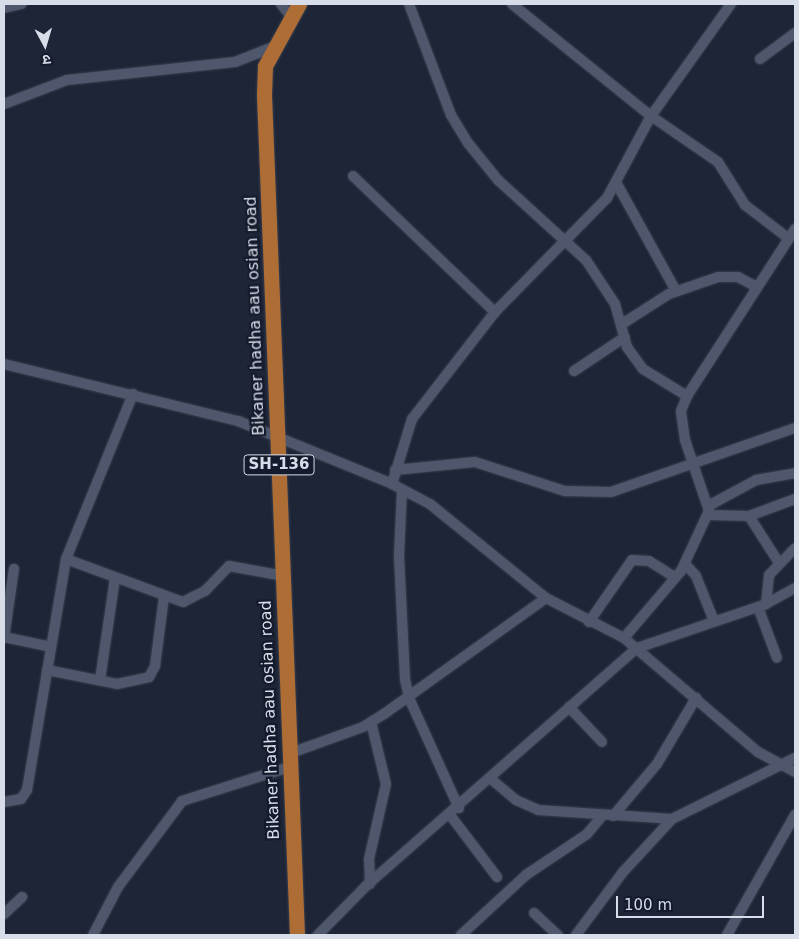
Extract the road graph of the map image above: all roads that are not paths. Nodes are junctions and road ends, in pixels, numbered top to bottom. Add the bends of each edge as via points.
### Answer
1 (22, 4) edge
2 (409, 4) edge
3 (512, 4) edge
4 (730, 4) edge
5 (4, 8) edge
6 (290, 8) edge
7 (795, 32) edge
8 (273, 47) junction
9 (760, 59) dead end
10 (4, 104) edge
11 (651, 116) junction
12 (353, 176) dead end
13 (617, 184) junction
14 (795, 229) edge
15 (788, 238) junction
16 (565, 243) junction
17 (757, 287) junction
18 (676, 291) junction
19 (495, 312) junction
20 (622, 324) junction
21 (625, 337) junction
22 (4, 364) edge
23 (574, 371) dead end
24 (133, 394) junction
25 (687, 396) junction
26 (795, 428) edge
27 (278, 435) junction
28 (691, 461) junction
29 (395, 470) junction
30 (795, 473) edge
31 (392, 484) junction
32 (402, 490) junction
33 (795, 499) edge
34 (708, 511) junction
35 (749, 516) junction
36 (795, 548) edge
37 (66, 559) junction
38 (779, 563) junction
39 (685, 564) junction
40 (14, 569) dead end
41 (284, 576) junction
42 (676, 577) junction
43 (115, 578) junction
44 (795, 588) edge
45 (164, 598) junction
46 (546, 598) junction
47 (762, 605) junction
48 (714, 621) junction
49 (589, 622) junction
50 (4, 637) edge
51 (624, 638) junction
52 (51, 647) junction
53 (637, 648) junction
54 (778, 658) dead end
55 (47, 670) junction
56 (100, 680) junction
57 (409, 698) junction
58 (696, 698) junction
59 (569, 707) junction
60 (371, 722) junction
61 (602, 742) dead end
62 (795, 758) edge
63 (289, 760) junction
64 (779, 764) junction
65 (795, 772) edge
66 (490, 779) junction
67 (4, 802) edge
68 (459, 808) junction
69 (450, 815) junction
70 (608, 815) junction
71 (795, 815) edge
72 (672, 819) junction
73 (497, 877) dead end
74 (370, 884) junction
75 (22, 897) dead end
76 (534, 912) dead end
77 (4, 914) edge
78 (93, 935) edge
79 (297, 935) edge
80 (318, 935) edge
81 (461, 935) edge
82 (558, 935) edge
83 (576, 935) edge
84 (727, 935) edge

1 - 5 street
2 - 16 street via 451,115 468,143 498,180
3 - 11 street
4 - 11 street
6 - 8 main road, Bikaner hadha aau osian road / SH-136
7 - 9 street
8 - 10 street via 235,62 67,80
8 - 27 main road, Bikaner hadha aau osian road / SH-136 via 265,66 264,95
11 - 13 street
11 - 15 street via 718,162 745,205
12 - 19 street
13 - 16 street
13 - 18 street
14 - 15 street
15 - 17 street
16 - 19 street
16 - 20 street via 600,280
17 - 18 street via 730,276
17 - 25 street
18 - 20 street
19 - 29 street via 412,419
20 - 21 street
21 - 23 street
21 - 25 street via 633,357 650,377
22 - 24 street
24 - 27 street
24 - 37 street
25 - 28 street via 682,411
26 - 28 street
27 - 31 street
27 - 41 main road, Bikaner hadha aau osian road / SH-136
28 - 29 street via 625,488 589,492 540,485 475,462
28 - 34 street
29 - 31 street
30 - 34 street via 756,480
31 - 32 street
32 - 46 street via 430,504
32 - 57 street via 399,556
33 - 35 street
34 - 35 street
34 - 39 street
35 - 38 street
36 - 38 street
37 - 43 street
37 - 52 street
38 - 47 street via 769,575
39 - 42 street
39 - 48 street via 696,576
40 - 50 street
41 - 45 street via 229,566 192,600
41 - 63 main road, Bikaner hadha aau osian road / SH-136
42 - 49 street via 650,561 632,560
42 - 51 street
43 - 45 street
43 - 56 street
44 - 47 street
45 - 56 street via 154,671 133,683
46 - 49 street
46 - 57 street
47 - 48 street
47 - 54 street
48 - 53 street
49 - 51 street
50 - 52 street
51 - 53 street
52 - 55 street
53 - 58 street
53 - 59 street
55 - 56 street
55 - 67 street via 27,790 21,799
57 - 60 street
57 - 68 street
58 - 64 street via 745,742
58 - 70 street via 657,764
59 - 61 street
59 - 66 street
60 - 63 street
60 - 74 street via 386,784 369,859
62 - 64 street
63 - 78 street via 182,801 118,887
63 - 79 main road, Bikaner hadha aau osian road / SH-136
64 - 65 street
64 - 72 street
66 - 68 street
66 - 70 street via 516,800 538,810
68 - 69 street
69 - 73 street
69 - 74 street
70 - 72 street
70 - 81 street via 588,834 526,875
71 - 84 street
72 - 83 street via 623,872
74 - 80 street
75 - 77 street
76 - 82 street

